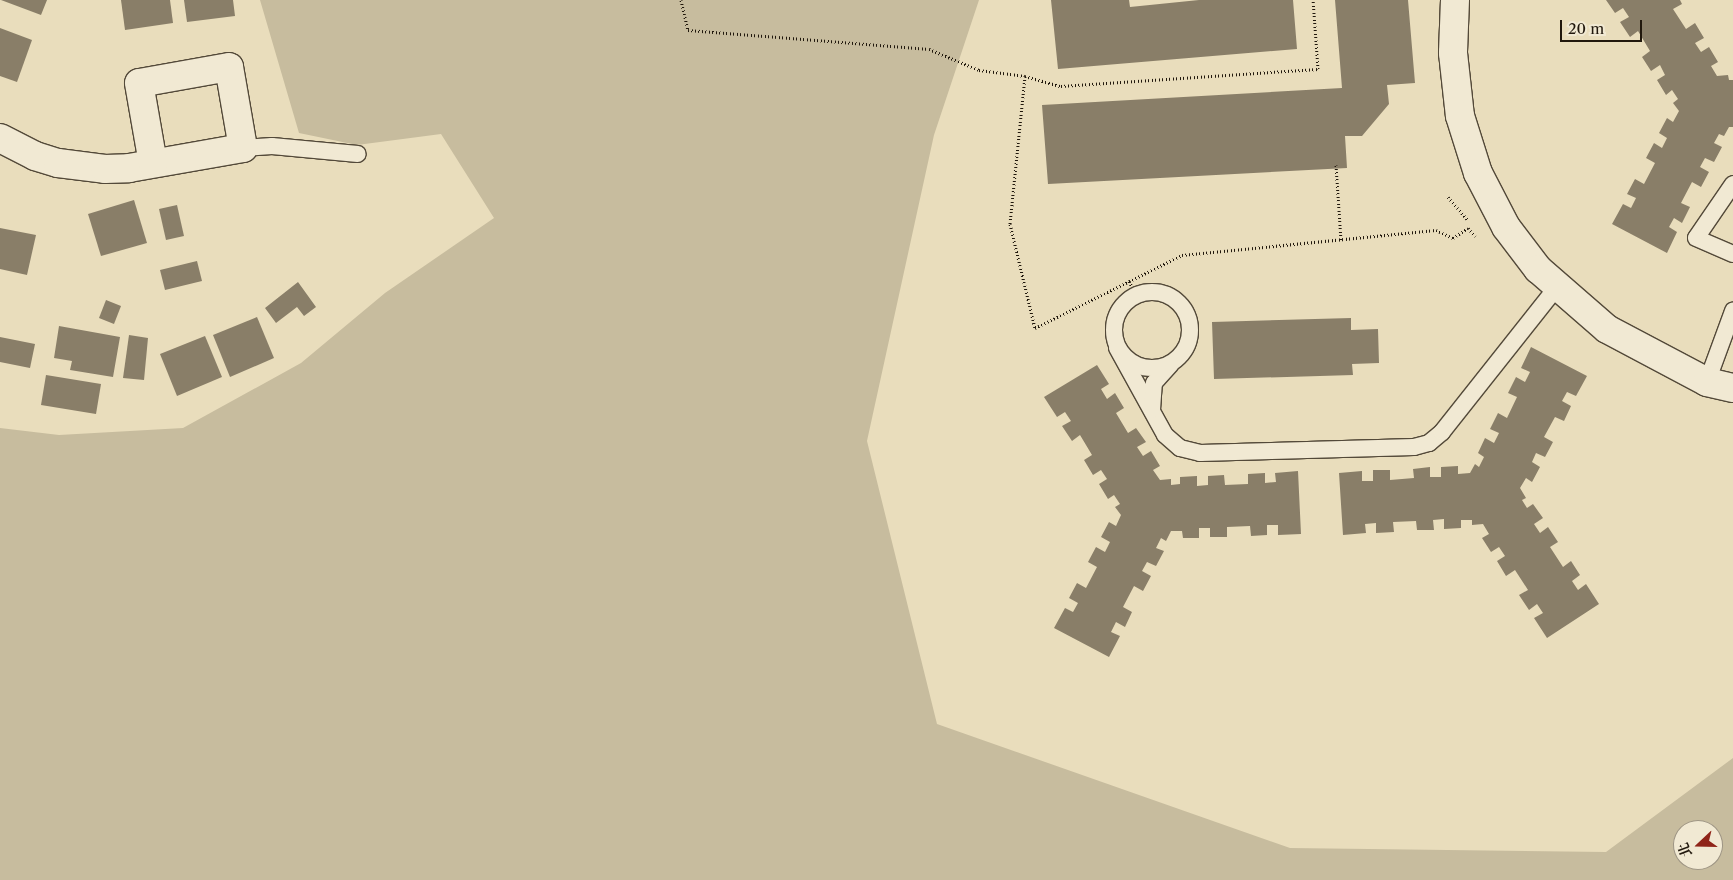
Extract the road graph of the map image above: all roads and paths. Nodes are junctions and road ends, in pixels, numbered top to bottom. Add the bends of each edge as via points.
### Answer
1 (682, 0) edge
2 (1313, 0) edge
3 (1455, 0) edge
4 (1025, 76) junction
5 (0, 138) edge
6 (243, 148) junction
7 (358, 154) dead end
8 (153, 163) junction
9 (1336, 165) dead end
10 (1733, 184) edge
11 (1448, 197) dead end
12 (1468, 220) dead end
13 (1474, 236) dead end
14 (1340, 240) junction
15 (1733, 254) edge
16 (1132, 288) junction
17 (1556, 288) junction
18 (1733, 311) edge
19 (1117, 348) junction
20 (1171, 364) junction
21 (1707, 382) junction
22 (1733, 388) edge
23 (1152, 412) junction

1 - 4 path via 688,30 929,49 979,70
2 - 4 path via 1318,69 1060,86
3 - 17 street via 1453,53 1466,144 1506,227
4 - 16 path via 1010,224 1035,328
5 - 8 street via 35,156 82,167 129,168
6 - 7 lane via 272,146
6 - 8 street
6 - 8 street via 229,67 220,68 139,82
9 - 14 path
10 - 15 lane via 1696,238
11 - 12 path
13 - 14 path via 1468,228 1453,238 1436,230
14 - 16 path via 1182,255
16 - 19 lane via 1114,323
16 - 20 lane via 1161,293 1183,307 1190,325 1188,345
17 - 21 street via 1607,329
17 - 23 lane via 1442,432 1429,443 1414,447 1200,452 1174,444
18 - 21 lane
19 - 20 lane via 1134,365 1146,369
19 - 23 lane
20 - 23 lane via 1154,383 1150,401
21 - 22 street

